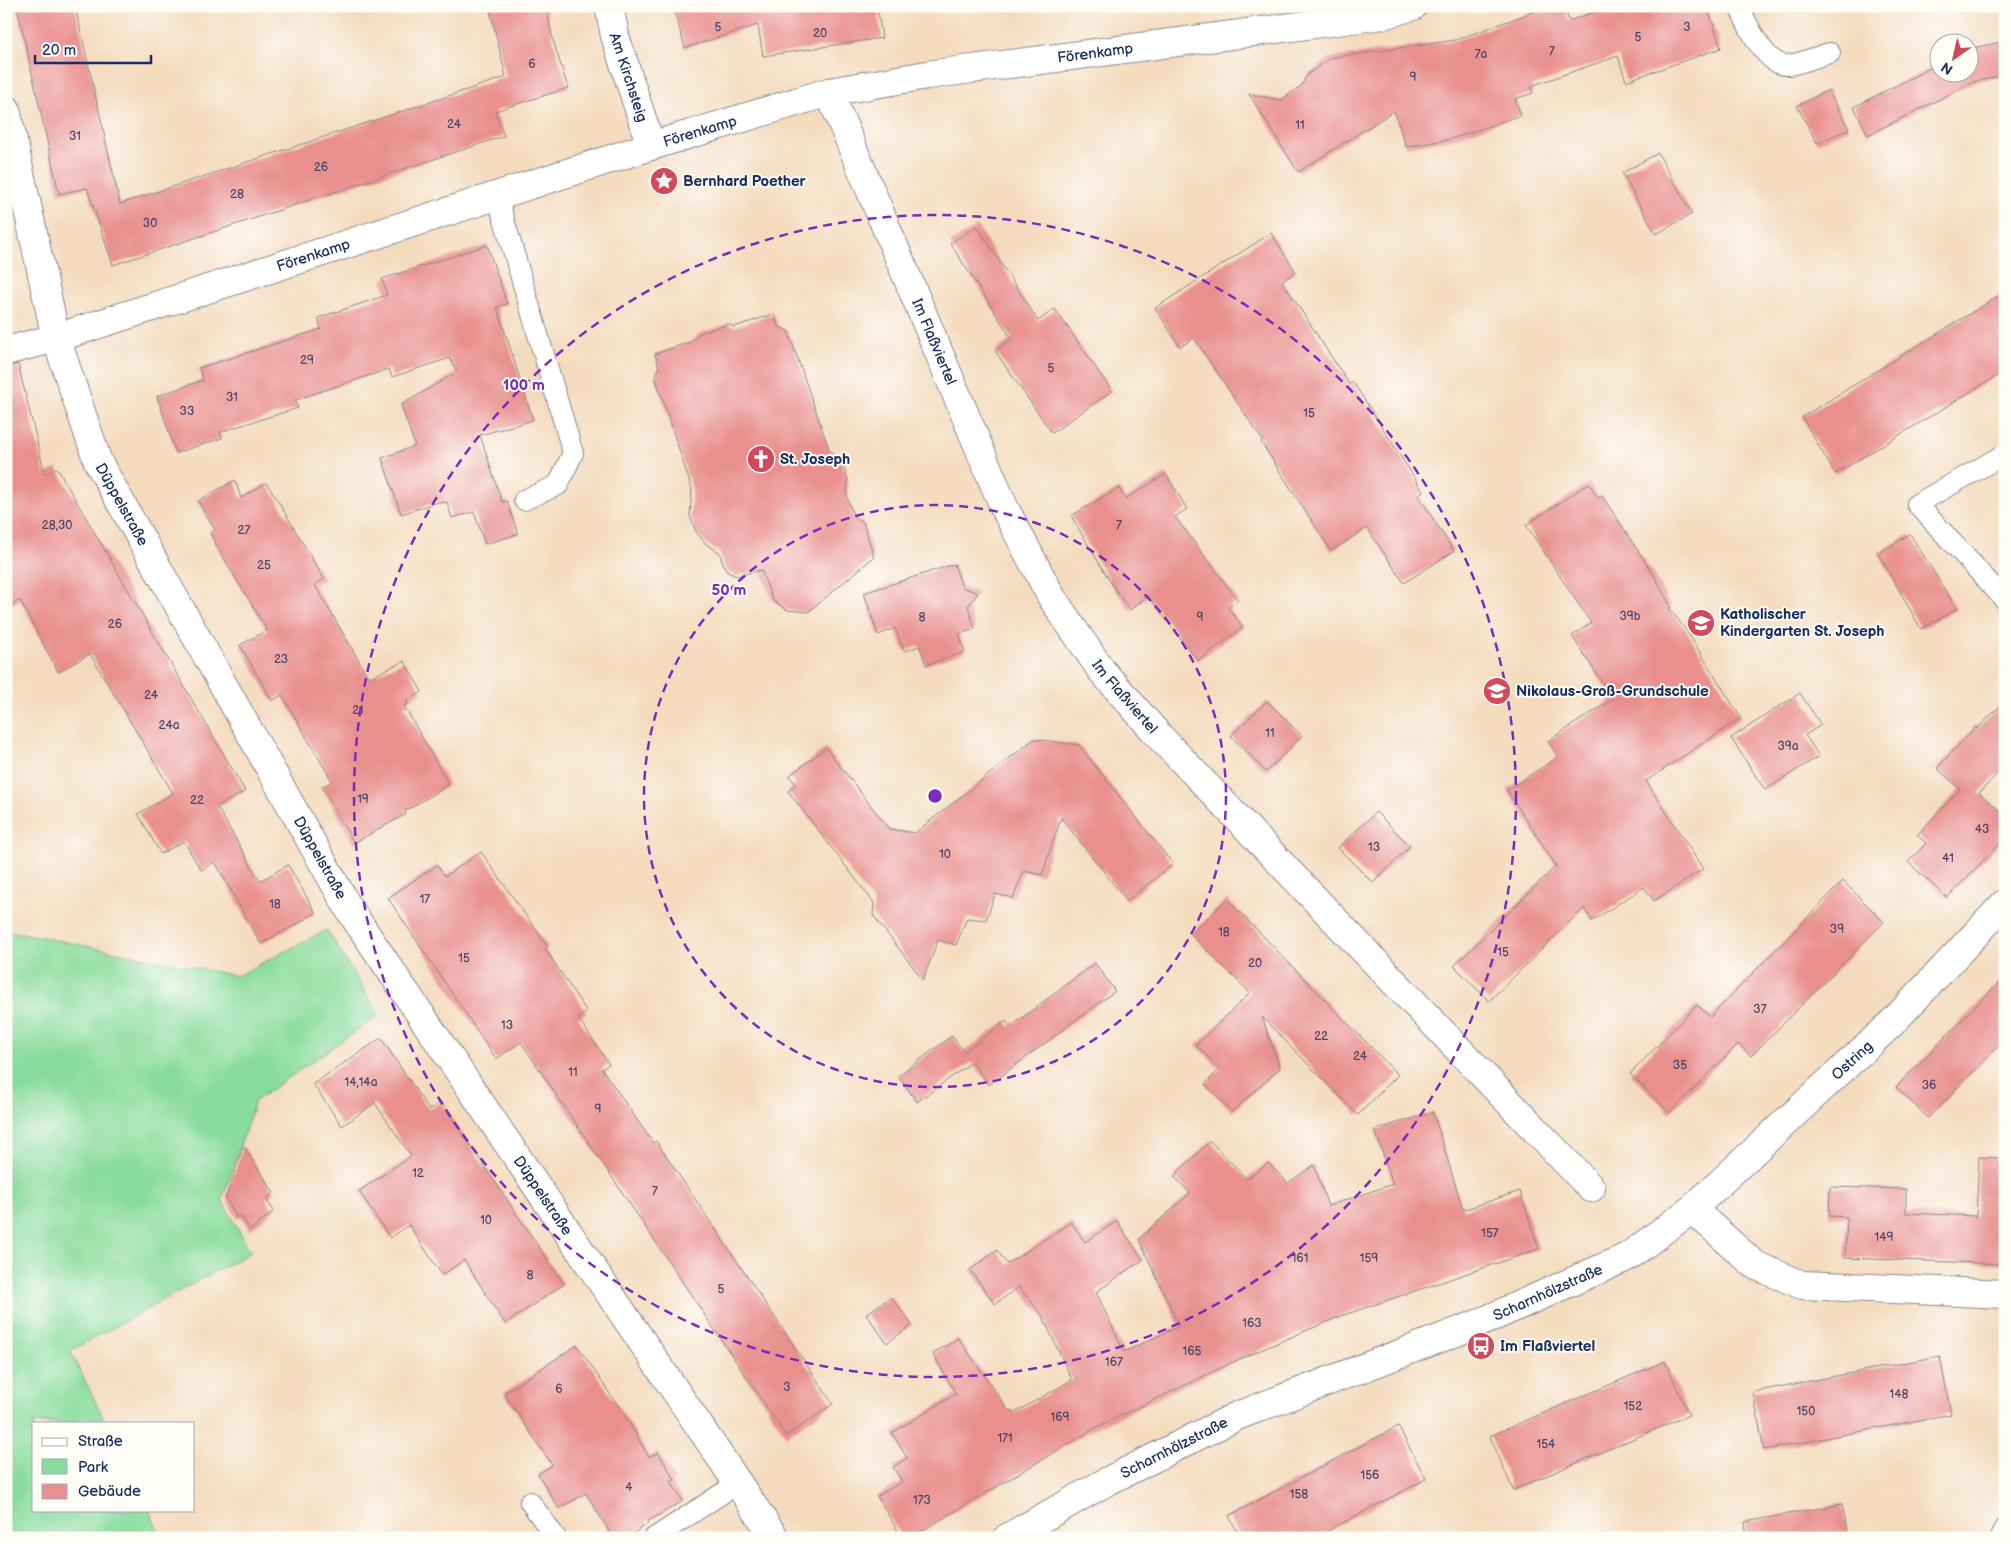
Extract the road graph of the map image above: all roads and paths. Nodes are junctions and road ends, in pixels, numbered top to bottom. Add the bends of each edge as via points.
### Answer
1 (610, 6) edge
2 (1413, 6) edge
3 (1739, 6) edge
4 (1830, 53) dead end
5 (829, 92) junction
6 (6, 109) edge
7 (646, 147) junction
8 (497, 196) junction
9 (56, 338) junction
10 (6, 350) edge
11 (2005, 454) edge
12 (524, 500) dead end
13 (2005, 600) edge
14 (2005, 902) edge
15 (1591, 1188) dead end
16 (1692, 1209) junction
17 (2005, 1294) edge
18 (738, 1483) junction
19 (530, 1502) dead end
20 (2005, 1529) edge
21 (556, 1538) edge
22 (654, 1538) edge
23 (775, 1538) edge
24 (1007, 1538) edge
25 (2001, 1538) edge

1 - 7 street, Am Kirchsteig via 615,36
2 - 5 street, Förenkamp via 1383,15 927,75
3 - 4 lane via 1752,36 1771,58 1788,65
5 - 7 street, Förenkamp
5 - 15 street, Im Flaßviertel via 1004,508 1052,598 1102,671 1160,737
6 - 9 street, Düppelstraße
7 - 8 street, Förenkamp
8 - 9 street, Förenkamp
8 - 12 lane via 573,453 558,484
9 - 10 street, Förenkamp
9 - 18 street, Düppelstraße via 98,462 349,909
11 - 13 lane via 1917,504
14 - 16 street, Ostring via 1891,1024
16 - 17 street via 1755,1265 1802,1285
16 - 24 street, Scharnhölzstraße via 1629,1256 1475,1325 1238,1416 1106,1482
18 - 22 lane
18 - 23 street, Düppelstraße
19 - 21 lane
20 - 25 lane

